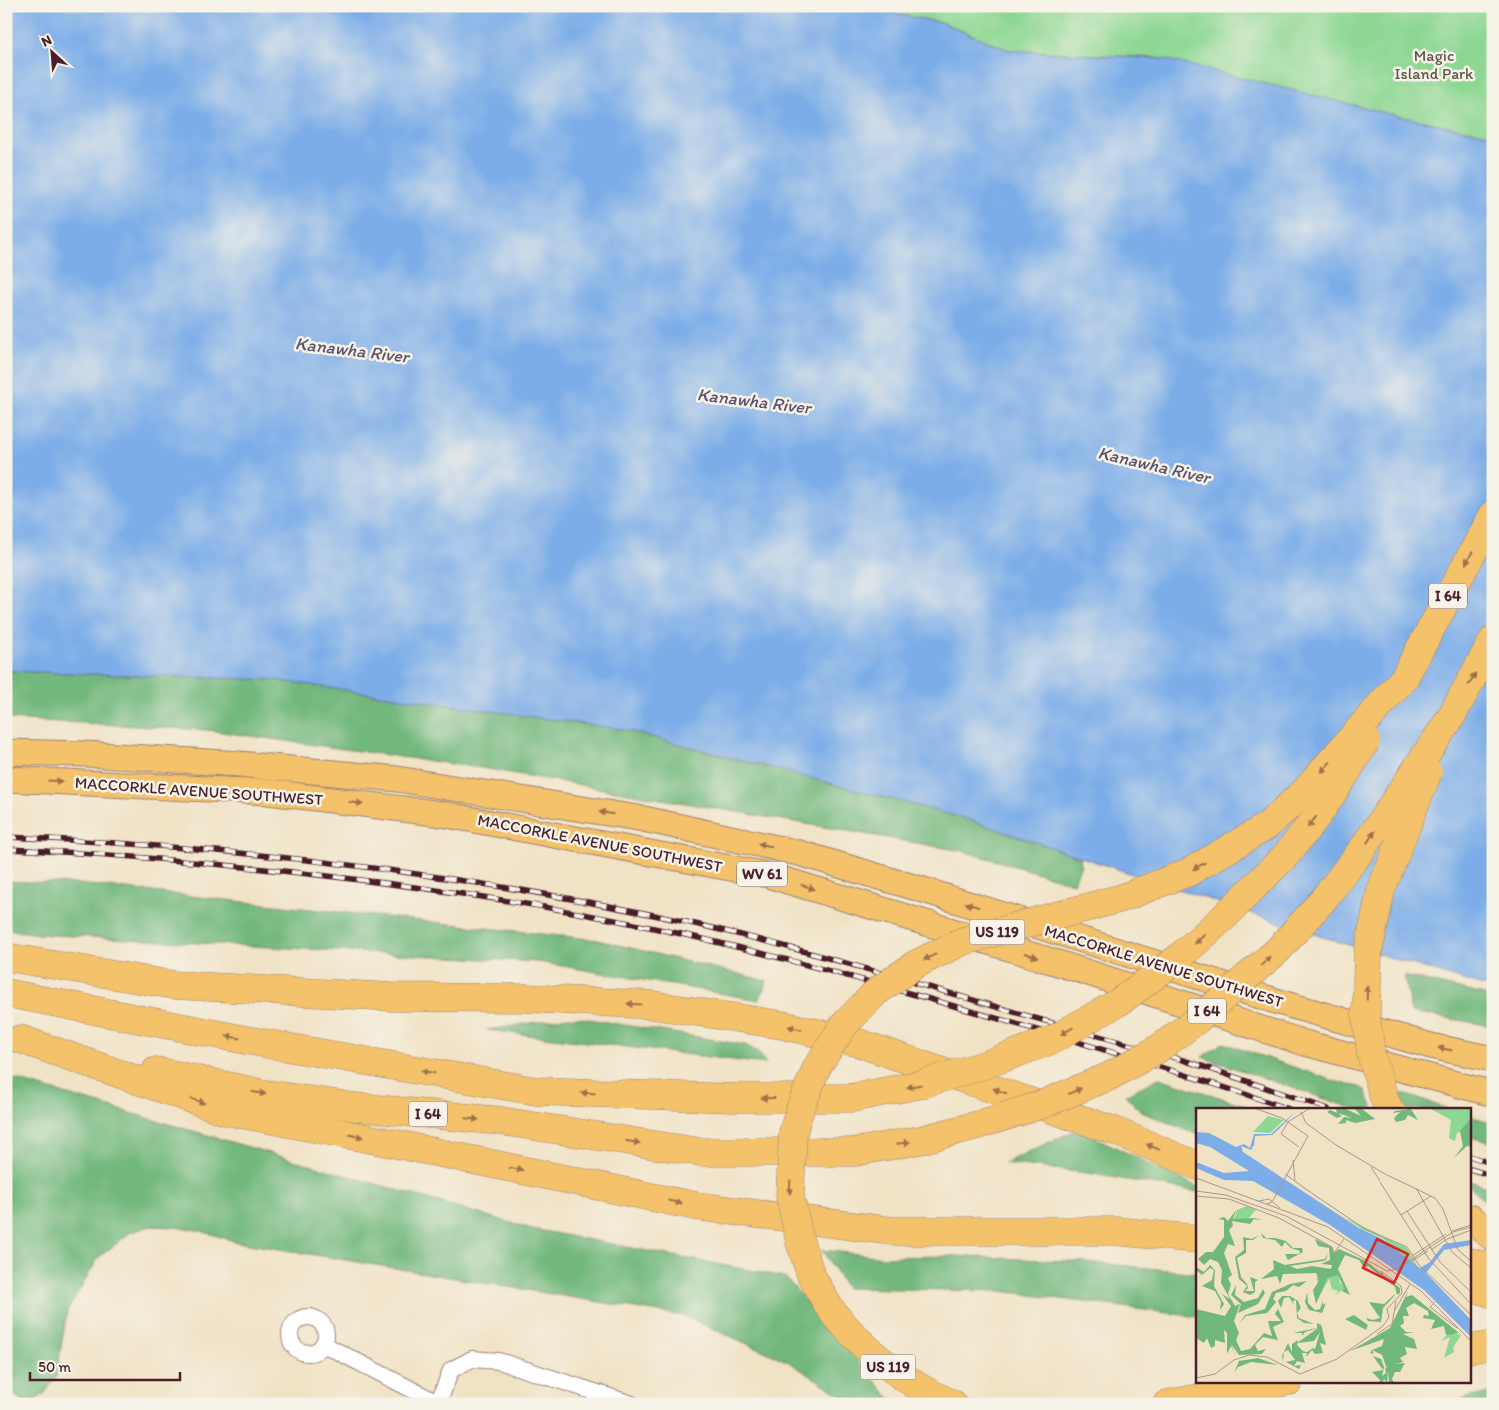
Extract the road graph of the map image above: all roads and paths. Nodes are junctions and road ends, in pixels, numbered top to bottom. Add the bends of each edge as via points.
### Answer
1 (1493, 515) edge
2 (1493, 640) edge
3 (1404, 678) junction
4 (1451, 717) junction
5 (6, 752) edge
6 (6, 779) edge
7 (6, 958) edge
8 (6, 993) edge
9 (13, 1038) edge
10 (1493, 1059) edge
11 (1493, 1094) edge
12 (1389, 1108) edge
13 (1196, 1165) edge
14 (1196, 1239) edge
15 (1472, 1263) edge
16 (1493, 1268) edge
17 (1472, 1287) edge
18 (1493, 1294) edge
19 (323, 1344) dead end
20 (1493, 1345) edge
21 (1472, 1349) edge
22 (1284, 1382) edge
23 (438, 1403) edge
24 (632, 1404) edge
25 (953, 1404) edge
26 (1167, 1404) edge

1 -> 3 highway, I 64
4 -> 2 highway, I 64
3 -> 8 highway, I 64, bridge via 1343,778 1286,855 1177,959 1119,1002 1052,1040 922,1084 852,1098 735,1098 536,1091
3 -> 25 highway, US 119, bridge via 1305,791 1267,826 1189,872 1122,898 963,941 916,964 876,992 844,1024 817,1067 793,1132 790,1196 811,1275 834,1314 885,1365
9 -> 4 highway, I 64, bridge via 260,1093 356,1107 501,1121 700,1152 855,1152 920,1140 978,1126 1110,1076 1158,1049 1198,1019 1278,950 1317,907 1363,848
12 -> 4 highway, bridge via 1371,1054 1366,1015 1368,953 1381,890
10 -> 5 main road, MACCORKLE AVENUE SOUTHWEST / WV 61 via 1431,1046 1279,1002 799,852 644,819 397,779 239,764
6 -> 11 main road, MACCORKLE AVENUE SOUTHWEST / WV 61 via 268,792 432,813 768,875 1061,964 1305,1044
13 -> 7 highway via 1115,1131 865,1045 782,1025 652,1005 526,998 392,997 174,985
9 -> 14 highway via 226,1111 696,1206 892,1231 1114,1231
15 - 16 highway
17 - 18 highway
19 - 23 street
20 - 21 highway
22 - 26 highway
23 - 24 street via 451,1370 472,1358 499,1361

